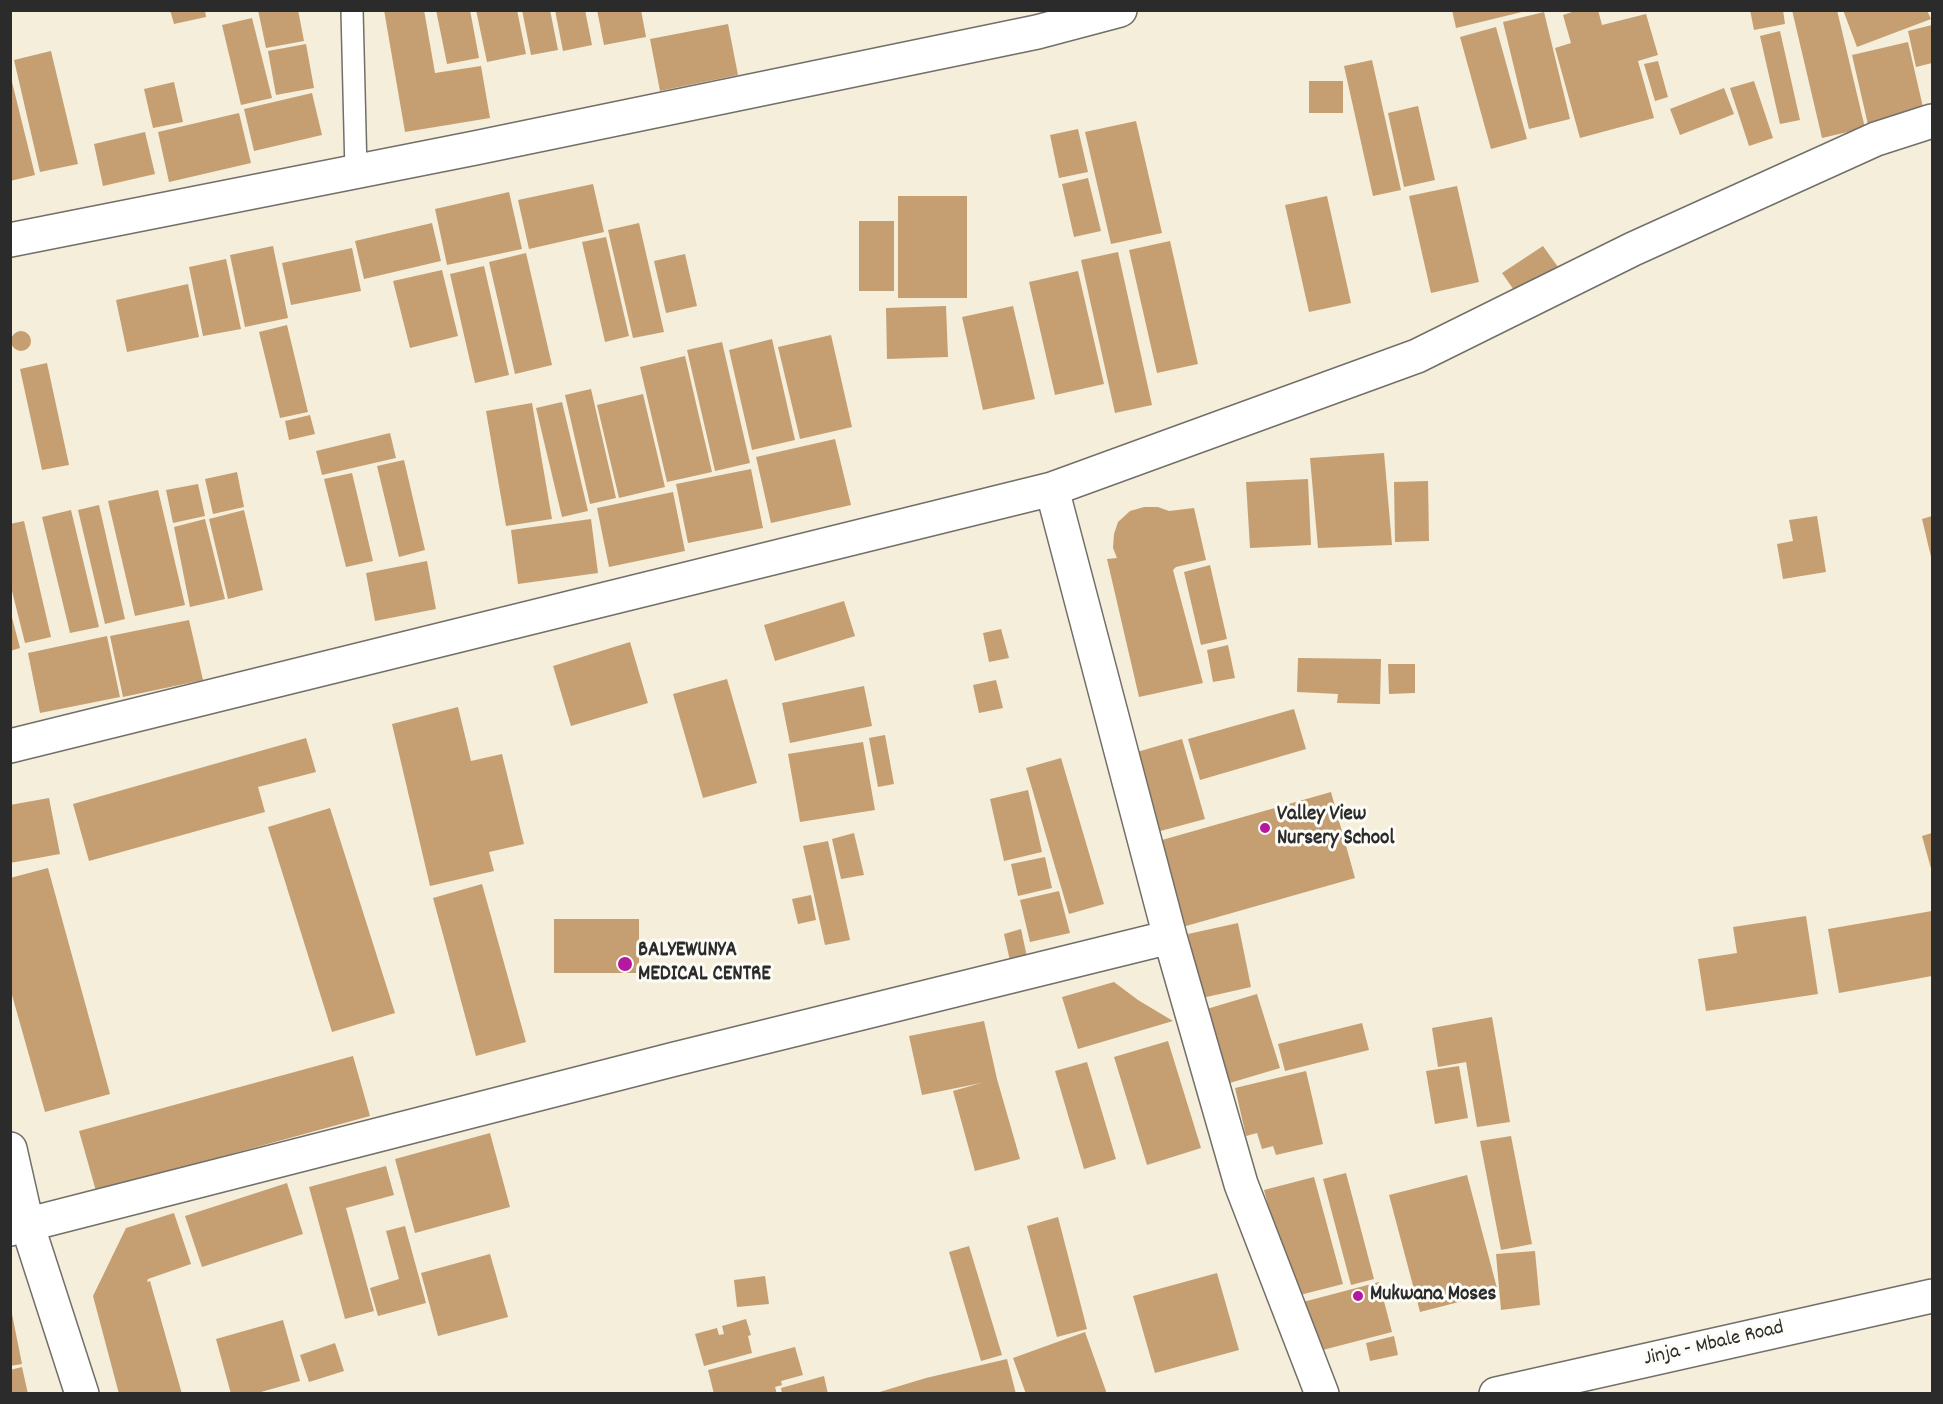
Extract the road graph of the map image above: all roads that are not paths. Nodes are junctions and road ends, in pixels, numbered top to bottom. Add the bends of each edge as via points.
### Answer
1 (352, 10) edge
2 (1120, 10) edge
3 (1932, 121) edge
4 (356, 172) junction
5 (10, 240) edge
6 (1052, 489) junction
7 (10, 746) edge
8 (1170, 937) junction
9 (10, 1149) edge
10 (19, 1226) edge
11 (1932, 1296) edge
12 (82, 1394) edge
13 (1322, 1394) edge
14 (1496, 1394) edge

1 - 4 lane
2 - 4 street via 1037,32
3 - 6 street via 1876,139 1633,249 1417,356
4 - 5 street
6 - 7 street
6 - 8 street
8 - 10 street
8 - 13 street via 1241,1184
9 - 10 street
10 - 12 street
11 - 14 street, Jinja - Mbale Road

